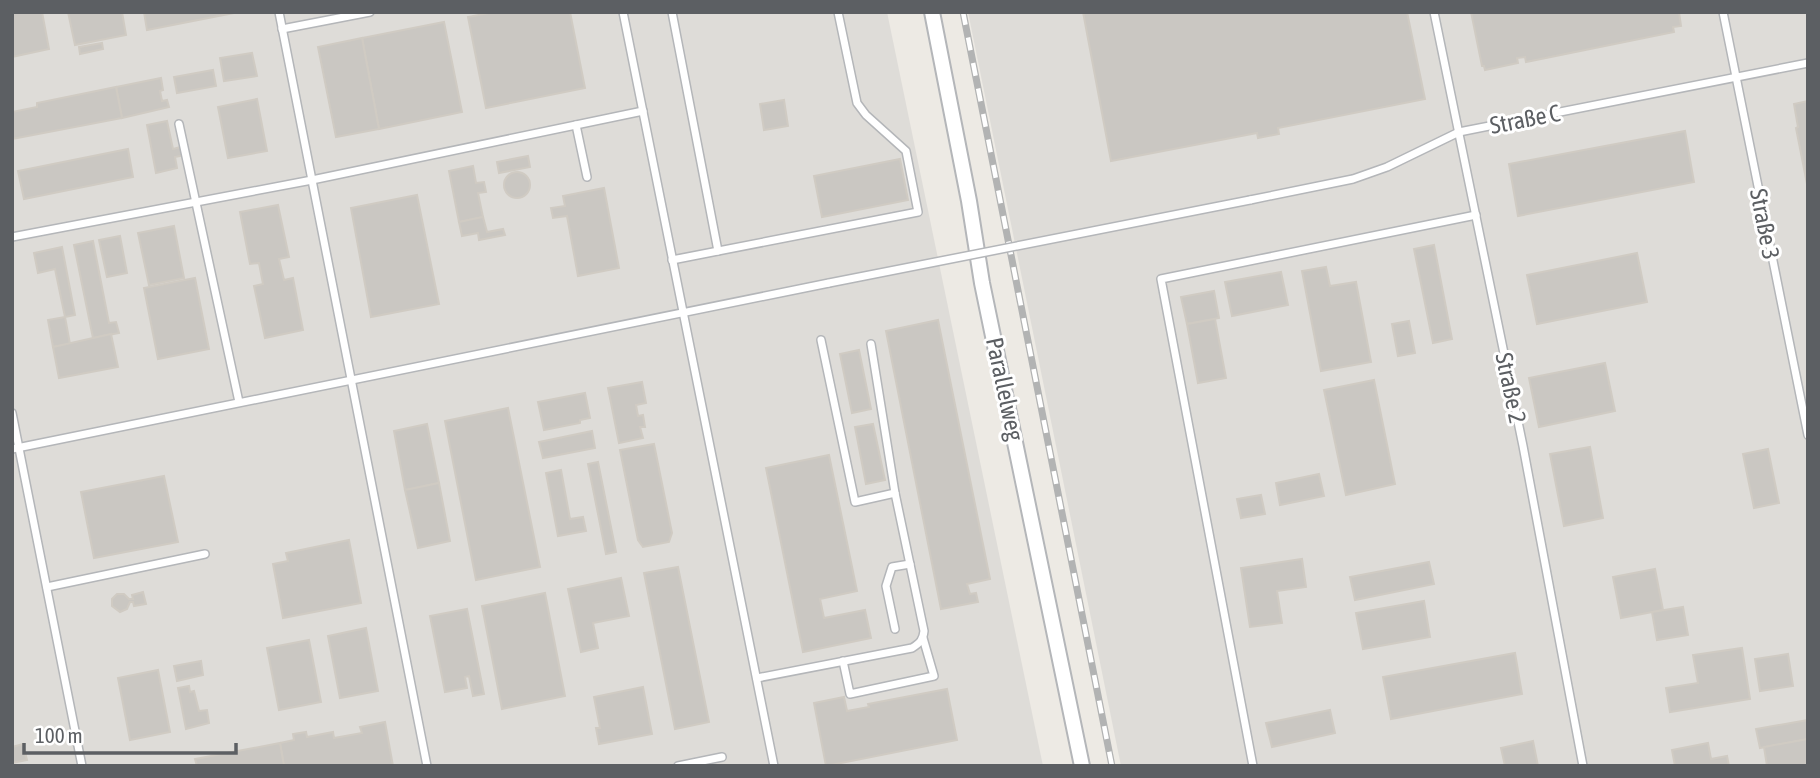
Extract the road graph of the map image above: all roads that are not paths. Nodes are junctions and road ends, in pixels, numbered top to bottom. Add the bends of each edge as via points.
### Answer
1 (279, 12) edge
2 (370, 12) edge
3 (623, 12) edge
4 (672, 12) edge
5 (838, 12) edge
6 (932, 12) edge
7 (1434, 12) edge
8 (1723, 12) edge
9 (282, 29) junction
10 (1808, 63) edge
11 (1736, 77) junction
12 (643, 111) junction
13 (179, 124) dead end
14 (576, 125) junction
15 (1459, 132) junction
16 (587, 177) dead end
17 (312, 180) junction
18 (195, 202) junction
19 (1476, 215) junction
20 (12, 237) edge
21 (718, 251) junction
22 (672, 260) junction
23 (683, 311) junction
24 (821, 340) dead end
25 (871, 344) dead end
26 (350, 379) junction
27 (239, 402) junction
28 (12, 412) edge
29 (1808, 435) edge
30 (16, 448) edge
31 (895, 493) junction
32 (205, 554) dead end
33 (910, 564) junction
34 (47, 587) junction
35 (895, 629) dead end
36 (923, 638) junction
37 (843, 661) junction
38 (757, 678) junction
39 (722, 757) dead end
40 (82, 766) edge
41 (427, 766) edge
42 (678, 766) edge
43 (774, 766) edge
44 (1082, 766) edge
45 (1253, 766) edge
46 (1583, 766) edge

1 - 9 lane
2 - 9 lane
3 - 12 lane
4 - 21 lane
5 - 21 lane via 857,103 906,151 918,212
6 - 44 street, Parallelweg via 982,283
7 - 15 lane, Straße 2
8 - 11 lane, Straße 3
9 - 17 lane
10 - 11 lane, Straße C
11 - 15 lane, Straße C
11 - 29 lane, Straße 3
12 - 14 lane
12 - 22 lane
13 - 18 lane
14 - 16 lane
14 - 17 lane
15 - 19 lane, Straße 2
15 - 23 lane, Straße C, bridge via 1353,179
17 - 18 lane
17 - 26 lane
18 - 20 lane
18 - 27 lane
19 - 45 lane via 1161,279
19 - 46 lane, Straße 2
21 - 22 lane
22 - 23 lane
23 - 26 lane, Straße C
23 - 38 lane
24 - 31 lane via 855,502
25 - 31 lane
26 - 27 lane, Straße C
26 - 41 lane
27 - 30 lane, Straße C
28 - 30 lane
30 - 34 lane
31 - 33 lane
32 - 34 lane
33 - 35 lane via 892,566 887,586
33 - 36 lane
34 - 40 lane
36 - 37 lane via 912,648
36 - 37 lane via 934,676 850,694
37 - 38 lane
38 - 43 lane
39 - 42 lane

